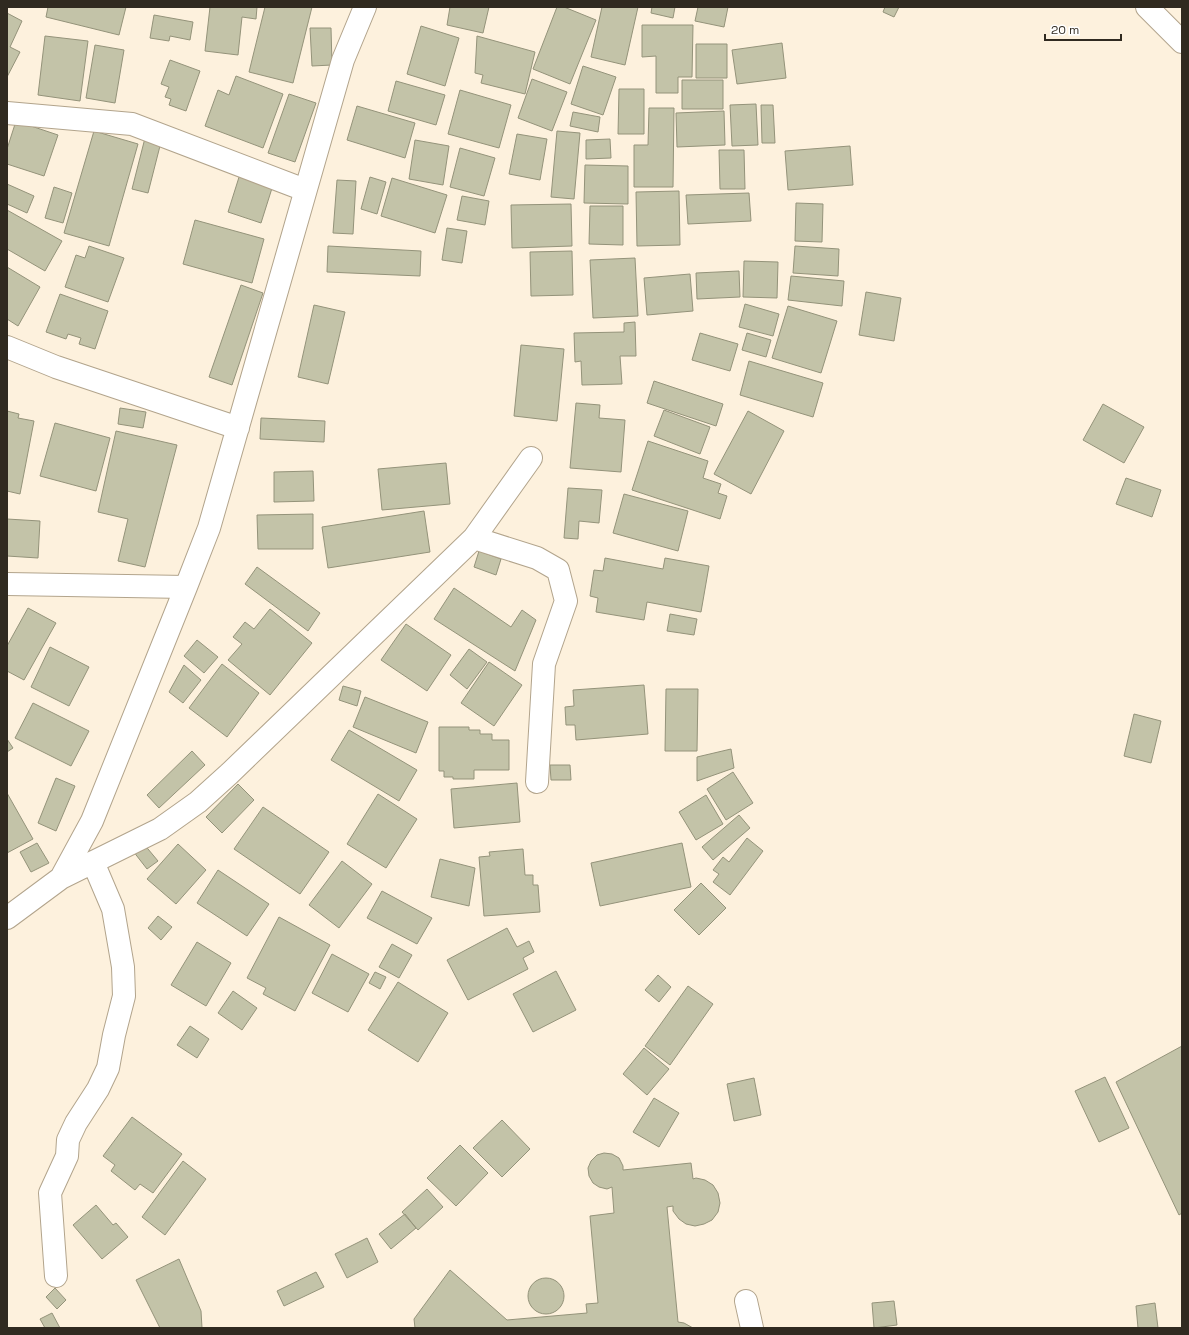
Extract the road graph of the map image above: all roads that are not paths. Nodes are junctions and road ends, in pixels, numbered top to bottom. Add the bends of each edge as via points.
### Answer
1 (364, 7) edge
2 (1147, 7) edge
3 (1182, 42) edge
4 (7, 113) edge
5 (305, 190) junction
6 (7, 347) edge
7 (238, 428) junction
8 (531, 458) dead end
9 (474, 538) junction
10 (7, 584) edge
11 (186, 587) junction
12 (537, 782) dead end
13 (93, 862) junction
14 (61, 878) junction
15 (7, 918) edge
16 (56, 1276) dead end
17 (746, 1301) dead end
18 (752, 1328) edge

1 - 5 street via 343,60
2 - 3 street
4 - 5 street via 132,124
5 - 7 street
6 - 7 street via 56,367
7 - 11 street via 209,528
8 - 9 street
9 - 12 street via 537,558 558,570 566,601 544,664
9 - 13 street via 198,802 160,829
10 - 11 street
11 - 14 street via 92,821
13 - 14 street
13 - 16 street via 113,909 123,967 124,996 108,1068 76,1122 68,1140 67,1156 50,1193
14 - 15 street
17 - 18 street

